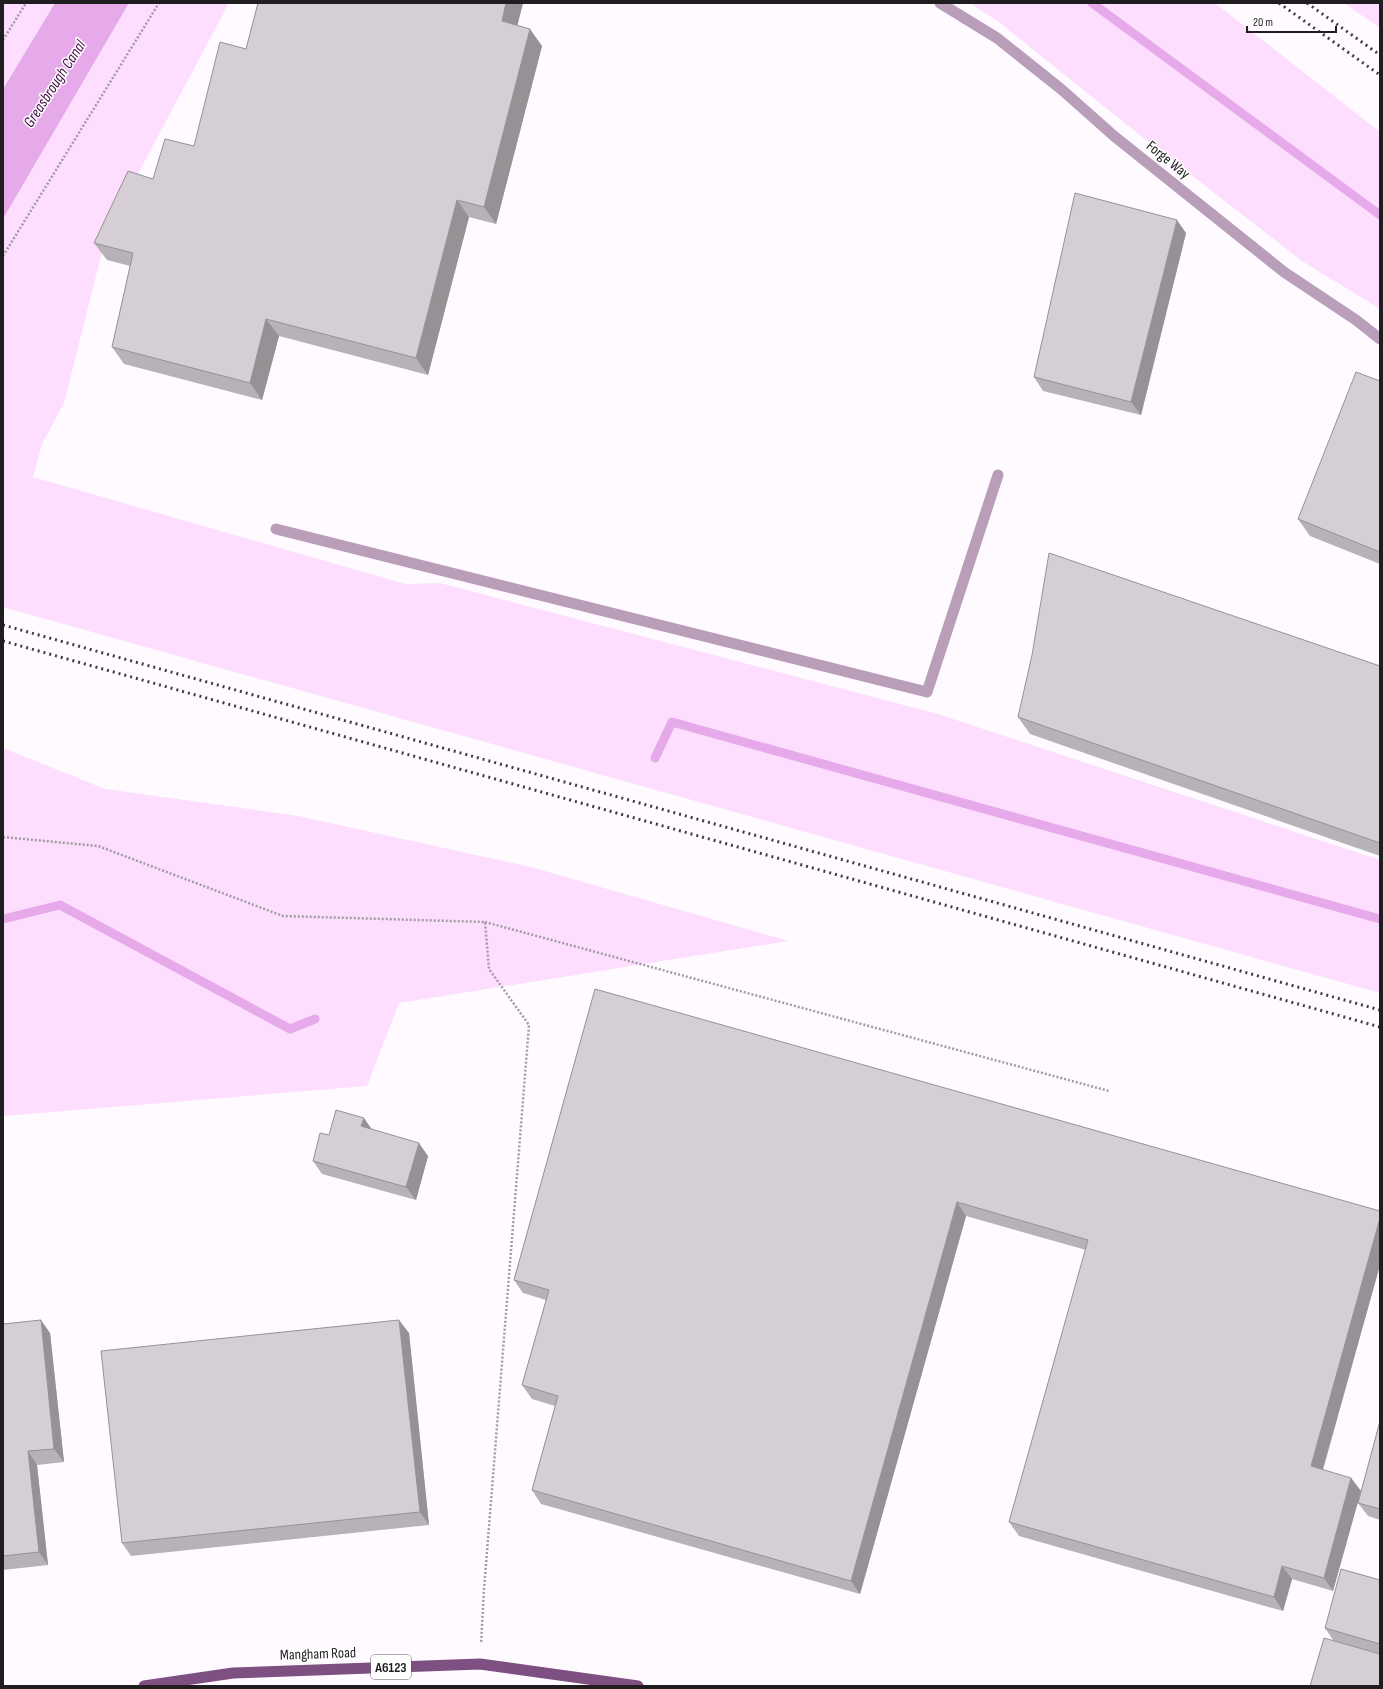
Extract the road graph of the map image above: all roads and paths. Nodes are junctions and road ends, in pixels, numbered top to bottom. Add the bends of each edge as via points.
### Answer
1 (26, 3) edge
2 (159, 3) edge
3 (940, 3) edge
4 (3, 40) edge
5 (3, 256) edge
6 (1380, 339) edge
7 (998, 474) dead end
8 (276, 529) dead end
9 (3, 837) edge
10 (485, 922) junction
11 (1109, 1092) dead end
12 (480, 1664) junction
13 (144, 1686) edge
14 (638, 1686) edge

1 - 4 path
2 - 5 path
3 - 6 lane, Forge Way via 997,38 1114,136 1284,272
7 - 8 lane via 926,692
9 - 10 path via 98,846 283,916
10 - 11 path
10 - 12 path via 489,968 529,1025 484,1581
12 - 13 main road, Mangham Road / A6123 via 233,1673
12 - 14 main road, Mangham Road / A6123

